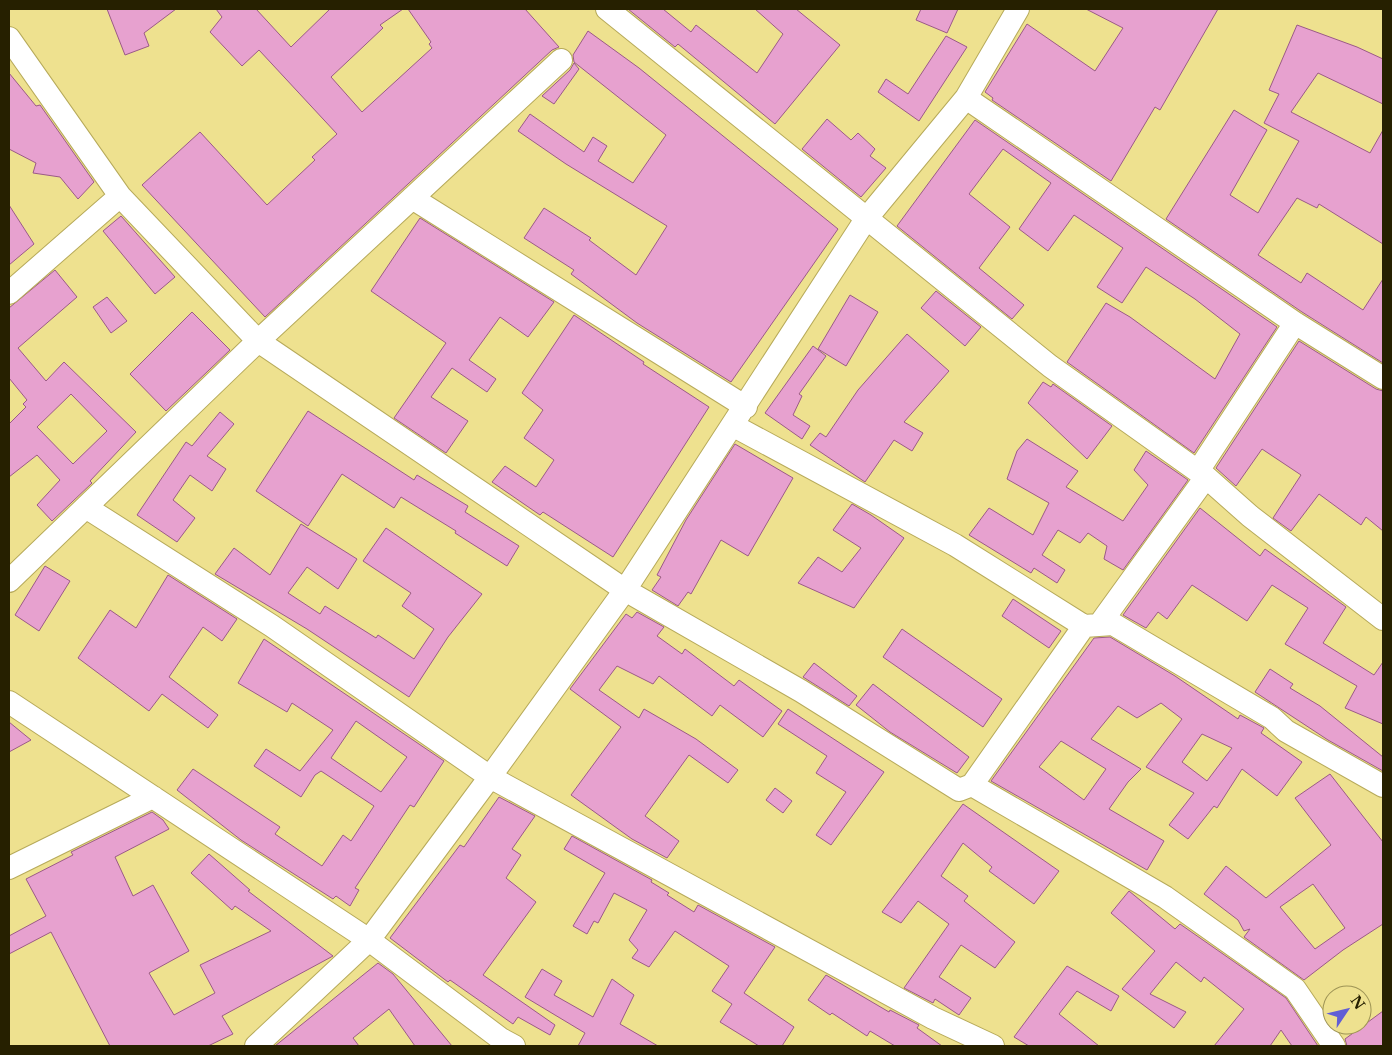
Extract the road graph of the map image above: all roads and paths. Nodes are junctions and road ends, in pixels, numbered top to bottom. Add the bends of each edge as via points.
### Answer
1 (606, 9) edge
2 (1018, 9) edge
3 (9, 38) edge
4 (561, 60) dead end
5 (966, 98) junction
6 (120, 196) junction
7 (412, 198) junction
8 (866, 219) junction
9 (9, 293) edge
10 (1295, 323) junction
11 (258, 341) junction
12 (1383, 378) edge
13 (746, 407) junction
14 (734, 426) junction
15 (1202, 474) junction
16 (87, 508) junction
17 (9, 581) edge
18 (625, 590) junction
19 (1383, 619) edge
20 (1091, 626) junction
21 (9, 702) edge
22 (490, 777) junction
23 (972, 785) junction
24 (1383, 786) edge
25 (152, 797) junction
26 (9, 868) edge
27 (369, 940) junction
28 (256, 1046) edge
29 (514, 1046) edge
30 (993, 1046) edge
31 (1334, 1046) edge

1 - 8 street
2 - 5 street
3 - 6 street
4 - 7 street
5 - 8 street
5 - 10 street
6 - 9 street
6 - 11 street
7 - 11 street
7 - 13 street
8 - 13 street
8 - 15 street via 1050,366
10 - 12 street
10 - 15 street
11 - 16 street
11 - 18 street
13 - 14 street
14 - 18 street
14 - 20 street via 955,545
15 - 19 street via 1250,516
15 - 20 street
16 - 17 street
16 - 22 street via 272,626
18 - 22 street
18 - 23 street via 801,691 958,790
20 - 23 street
20 - 24 street via 1113,624 1272,718 1286,731
21 - 25 street
22 - 27 street
22 - 30 street via 932,1018
23 - 31 street via 1165,896 1295,989
25 - 26 street
25 - 27 street
27 - 28 street
27 - 29 street

